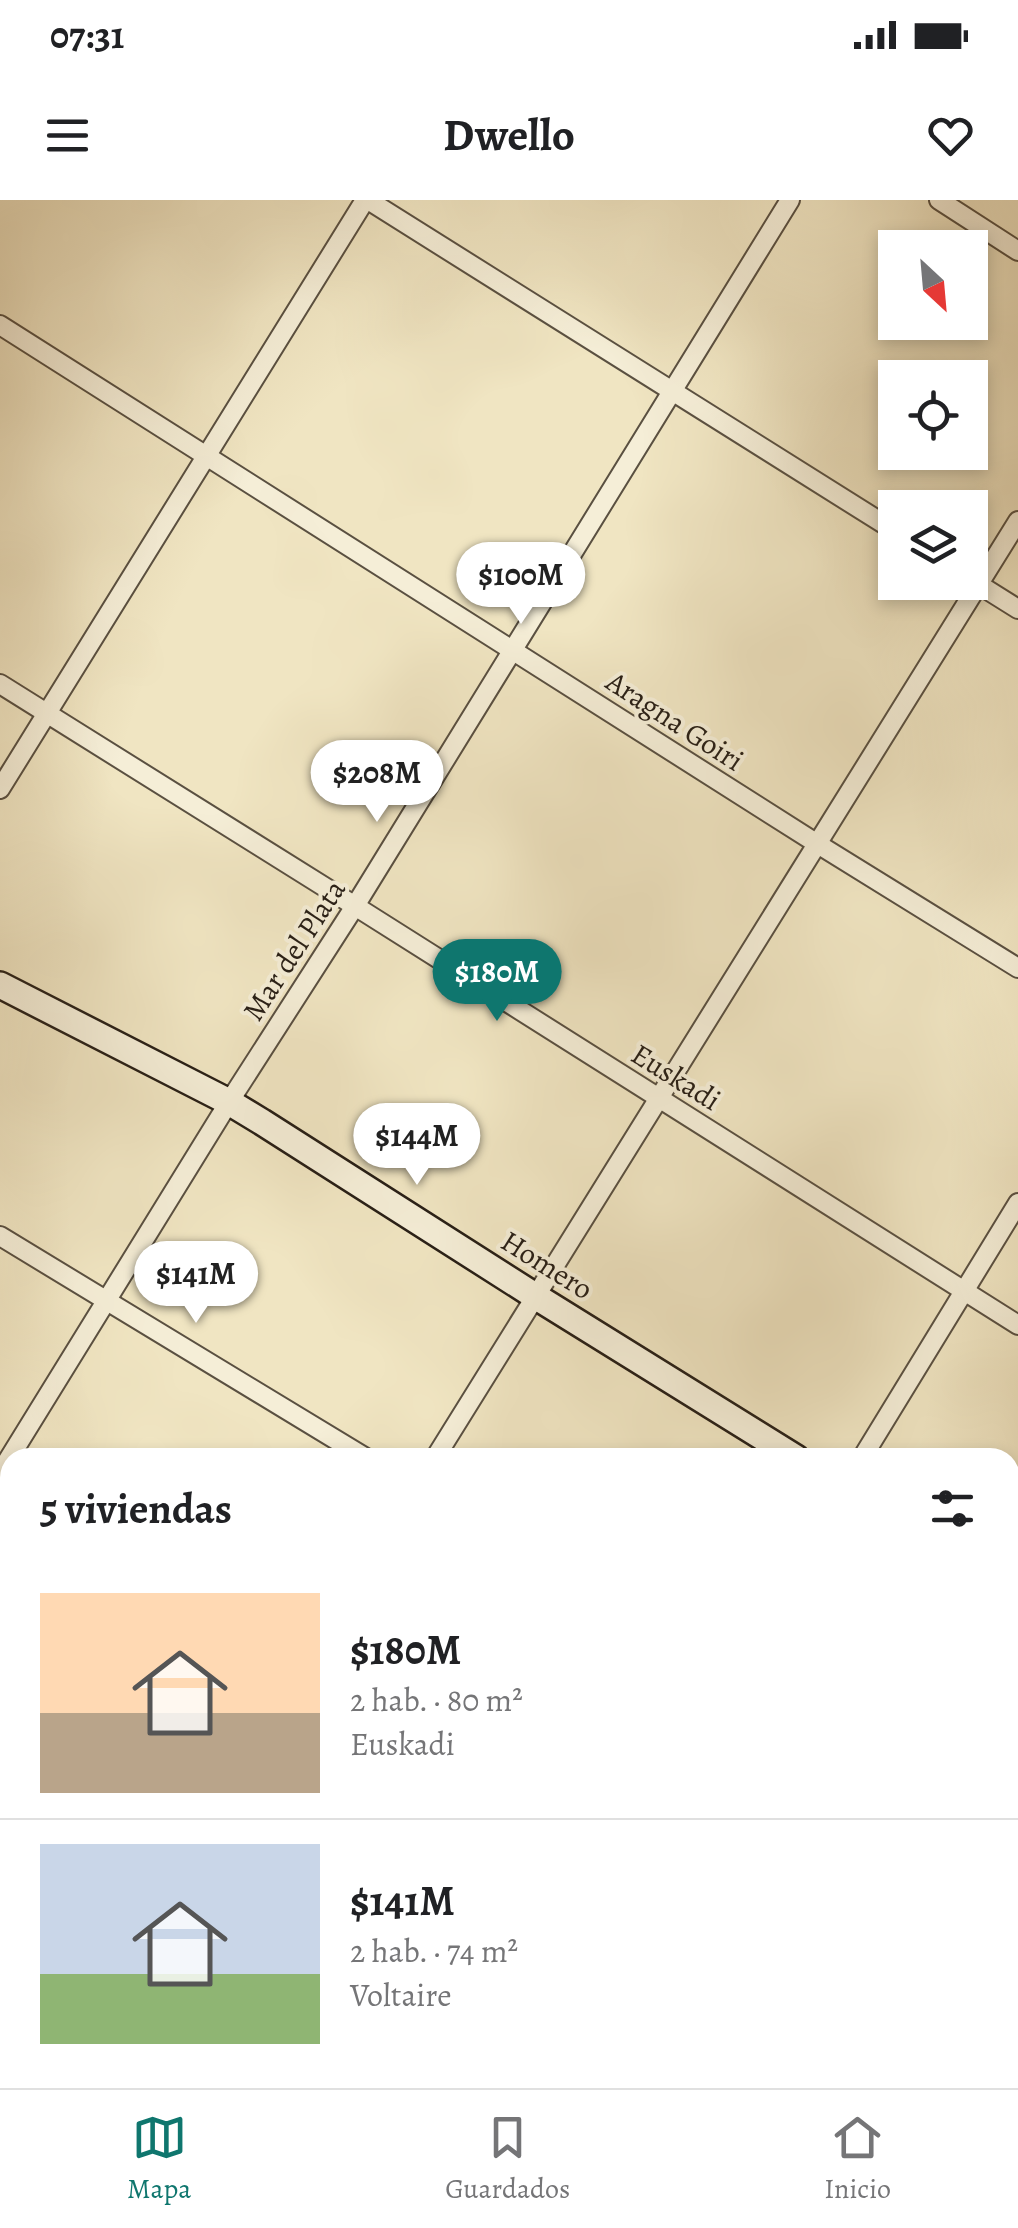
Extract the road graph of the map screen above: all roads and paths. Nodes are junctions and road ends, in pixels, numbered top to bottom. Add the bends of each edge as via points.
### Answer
1 (366, 200) edge
2 (790, 200) edge
3 (939, 200) edge
4 (1018, 251) edge
5 (0, 325) edge
6 (672, 391) junction
7 (207, 457) junction
8 (878, 521) edge
9 (1018, 521) edge
10 (988, 562) edge
11 (988, 590) edge
12 (963, 600) edge
13 (1018, 609) edge
14 (513, 650) junction
15 (0, 684) edge
16 (47, 714) junction
17 (0, 789) edge
18 (816, 844) junction
19 (355, 906) junction
20 (1018, 968) edge
21 (0, 985) edge
22 (659, 1099) junction
23 (229, 1102) junction
24 (1018, 1203) edge
25 (0, 1236) edge
26 (962, 1290) junction
27 (536, 1296) junction
28 (106, 1299) junction
29 (1018, 1326) edge
30 (16, 1448) edge
31 (350, 1448) edge
32 (441, 1448) edge
33 (780, 1448) edge
34 (868, 1448) edge

1 - 6 street
1 - 7 street
2 - 6 street, Mar del Plata
3 - 4 street
5 - 7 street, Aragna Goiri
6 - 8 street
6 - 14 street, Mar del Plata
7 - 14 street, Aragna Goiri
7 - 16 street
9 - 10 street
11 - 13 street
12 - 18 street
14 - 18 street, Aragna Goiri
14 - 19 street, Mar del Plata
15 - 16 street, Euskadi
16 - 17 street
16 - 19 street, Euskadi
18 - 20 street, Aragna Goiri
18 - 22 street
19 - 22 street, Euskadi
19 - 23 street, Mar del Plata
21 - 23 main road, Homero
22 - 26 street, Euskadi
22 - 27 street
23 - 27 main road, Homero
23 - 28 street, Mar del Plata
24 - 26 street
25 - 28 street
26 - 29 street, Euskadi
26 - 34 street
27 - 32 street
27 - 33 main road, Homero
28 - 30 street, Mar del Plata
28 - 31 street

